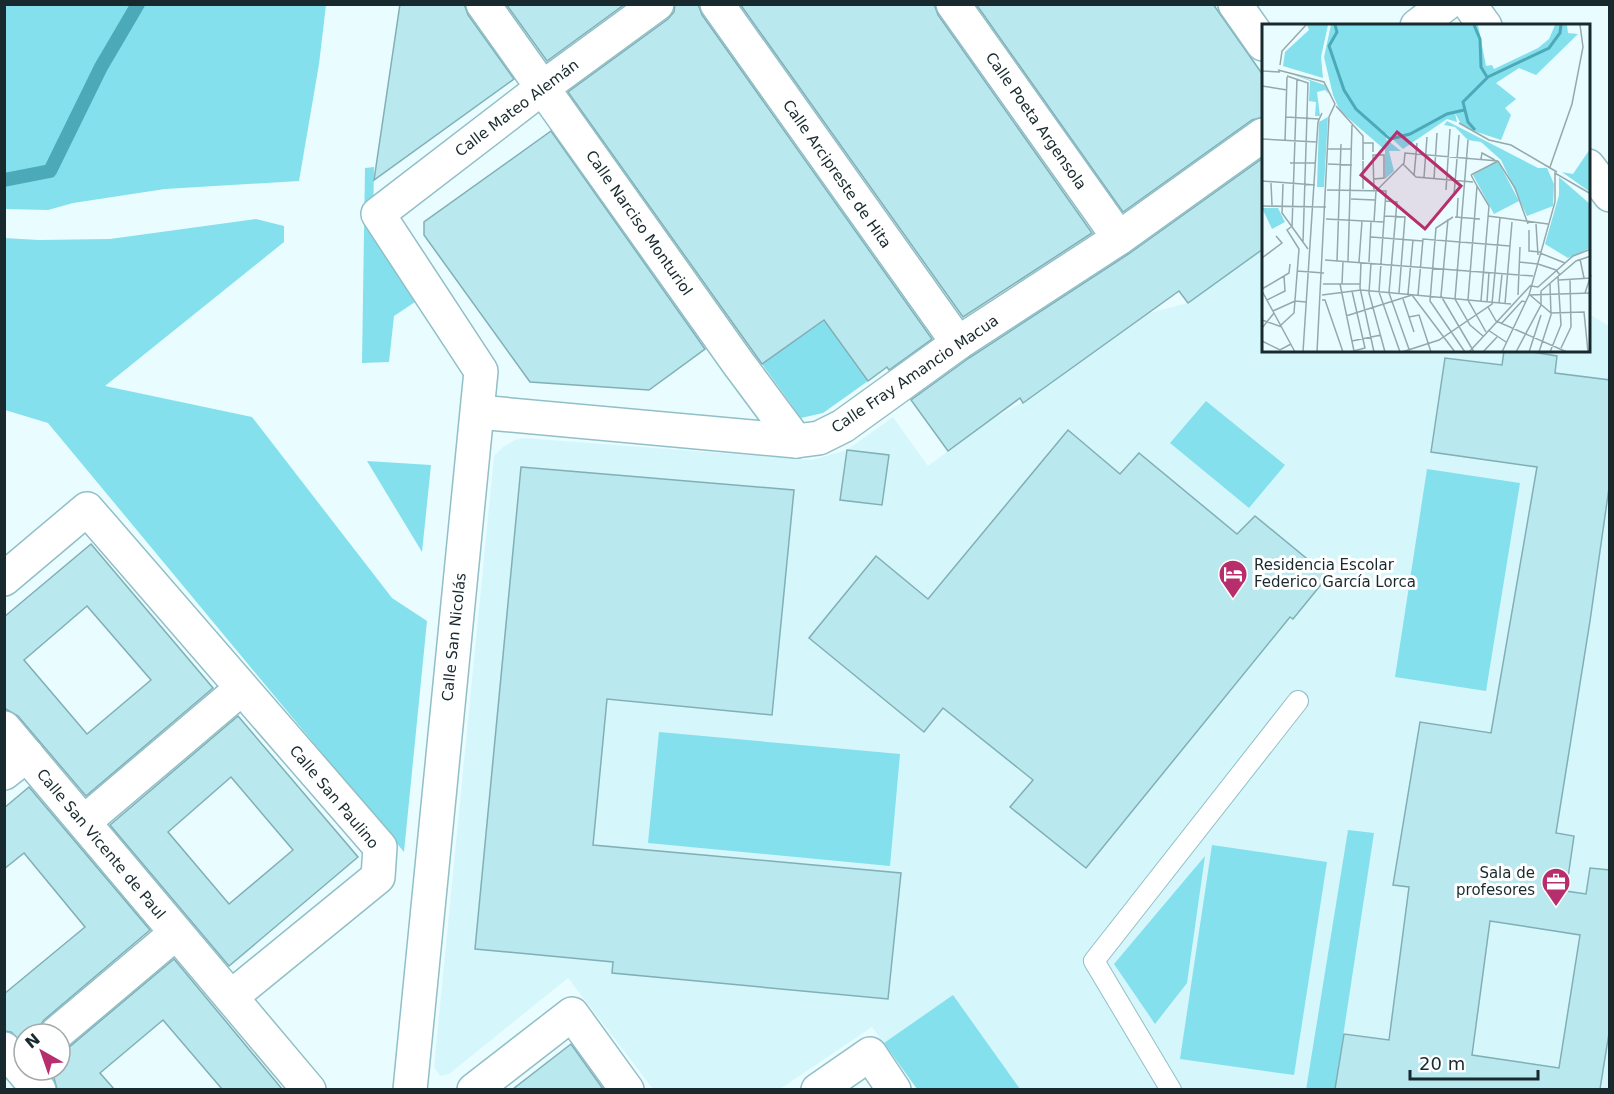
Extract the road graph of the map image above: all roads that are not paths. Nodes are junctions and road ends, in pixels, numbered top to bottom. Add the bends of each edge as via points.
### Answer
1 (483, 4) edge
2 (657, 4) edge
3 (717, 4) edge
4 (953, 4) edge
5 (1235, 4) edge
6 (1446, 4) edge
7 (1469, 4) edge
8 (1420, 24) edge
9 (1484, 24) edge
10 (1262, 43) edge
11 (542, 88) junction
12 (1262, 136) edge
13 (1590, 169) edge
14 (1610, 195) edge
15 (378, 214) joint
16 (1119, 238) junction
17 (958, 344) junction
18 (478, 412) junction
19 (796, 441) junction
20 (4, 579) edge
21 (241, 689) junction
22 (1298, 700) dead end
23 (4, 728) edge
24 (16, 764) edge
25 (84, 822) junction
26 (176, 933) junction
27 (231, 997) junction
28 (70, 1022) edge
29 (309, 1089) edge
30 (410, 1089) edge
31 (474, 1089) edge
32 (627, 1089) edge
33 (818, 1089) edge
34 (894, 1089) edge
35 (1171, 1089) edge

1 - 11 street, Calle Narciso Monturiol
2 - 11 street, Calle Mateo Alemán
3 - 17 street, Calle Arcipreste de Hita
4 - 16 street, Calle Poeta Argensola
5 - 10 street
6 - 8 street
7 - 9 street
11 - 15 street, Calle Mateo Alemán
11 - 19 street, Calle Narciso Monturiol
12 - 16 street, Calle Fray Amancio Macua
13 - 14 street
15 - 18 street, Calle San Nicolás via 481,371
16 - 17 street, Calle Fray Amancio Macua
17 - 19 street, Calle Fray Amancio Macua via 843,426 819,438
18 - 19 street, Calle Fray Amancio Macua
18 - 30 street, Calle San Nicolás
20 - 21 street, Calle San Paulino via 87,509
21 - 25 street
21 - 27 street, Calle San Paulino via 380,847 378,877
22 - 35 lane via 1094,961
23 - 24 street, Calle San Vicente de Paul
24 - 25 street, Calle San Vicente de Paul
25 - 26 street, Calle San Vicente de Paul
26 - 27 street, Calle San Vicente de Paul
26 - 28 street, Calle San Vicente de Paul
27 - 29 street, Calle San Vicente de Paul
31 - 32 street via 572,1014
33 - 34 street via 870,1054

